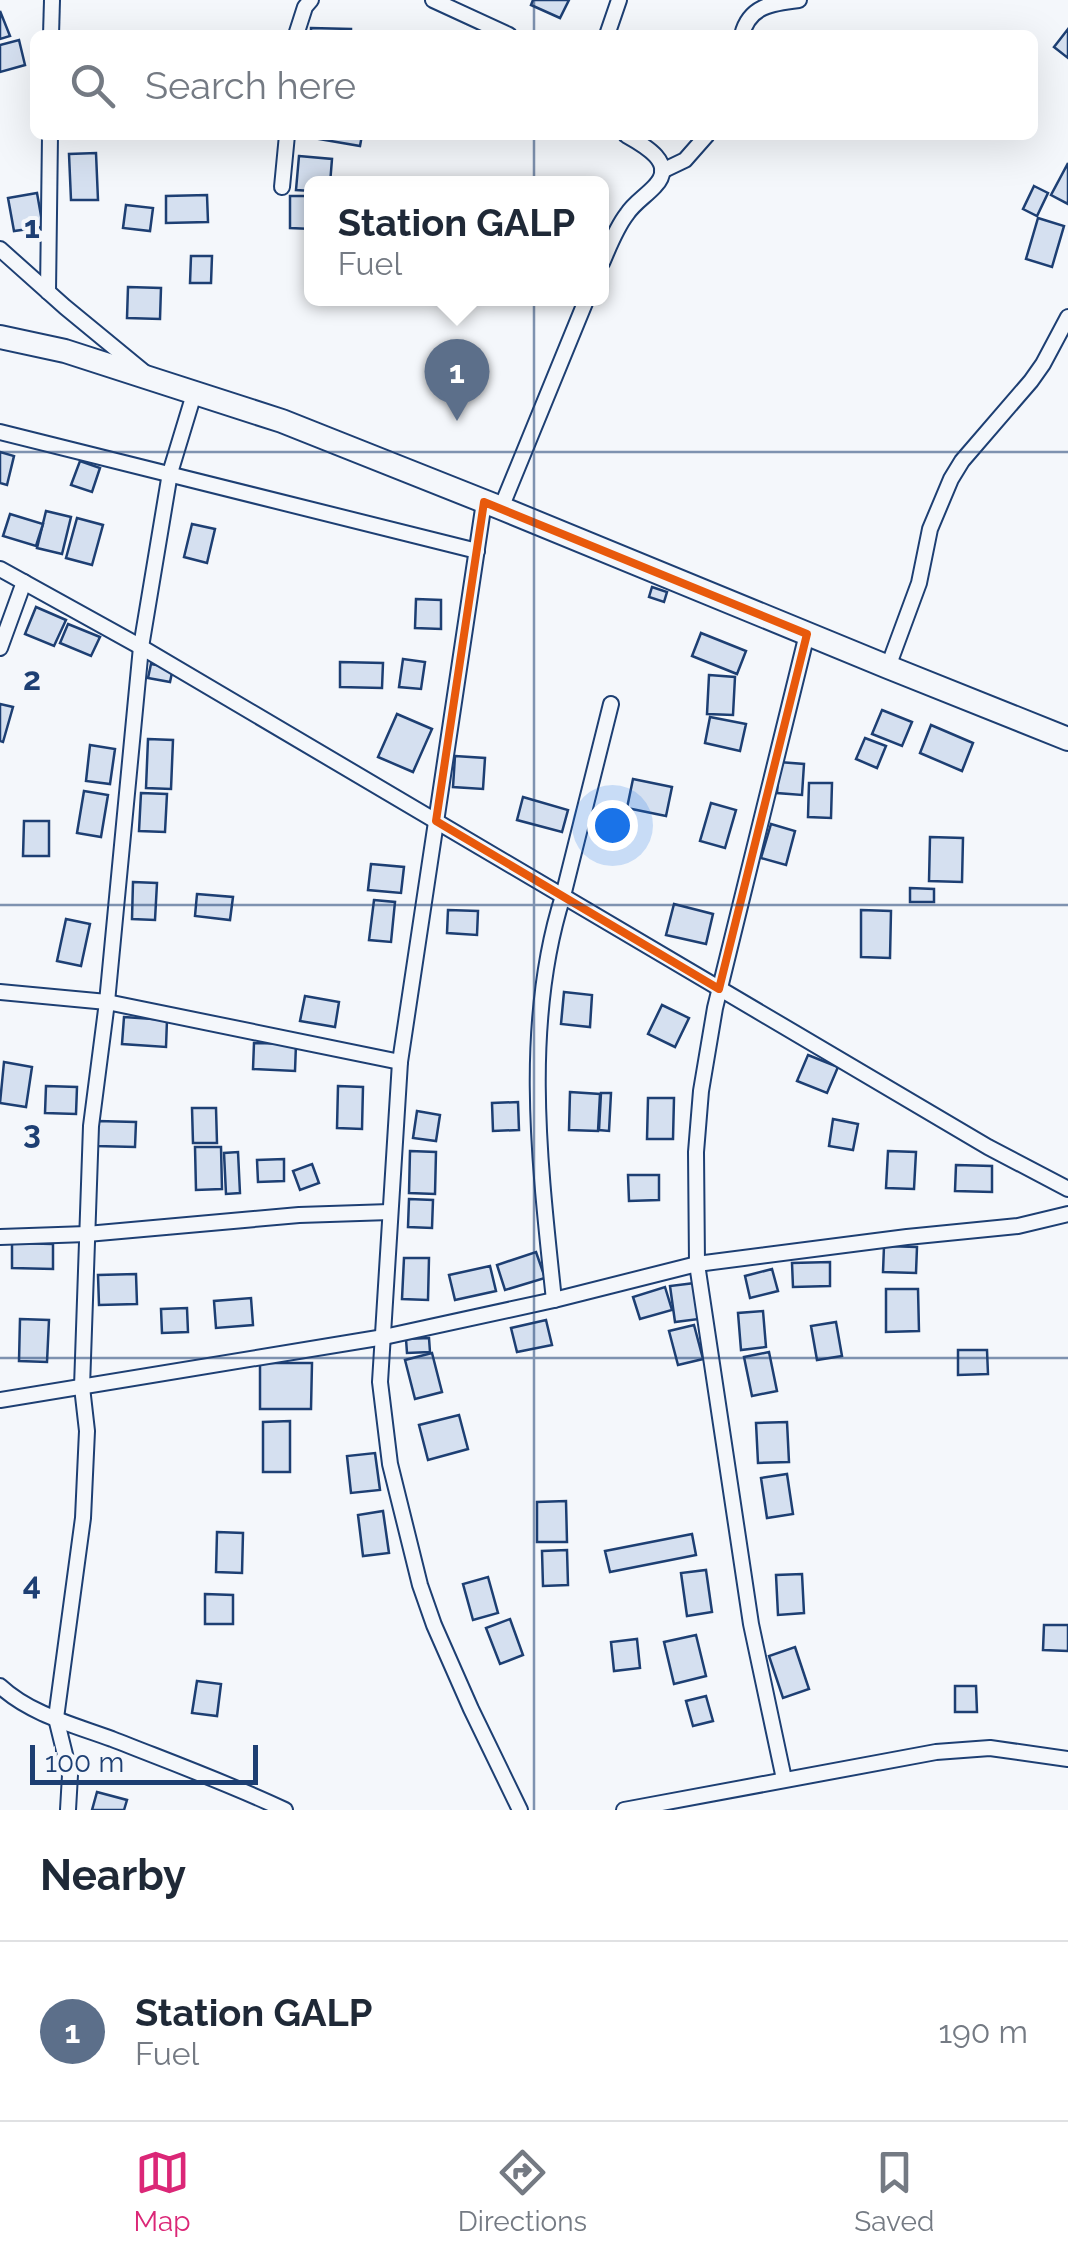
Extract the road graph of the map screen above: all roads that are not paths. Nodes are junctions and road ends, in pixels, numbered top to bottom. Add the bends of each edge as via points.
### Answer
1 (52, 0) edge
2 (311, 0) edge
3 (434, 0) edge
4 (619, 0) edge
5 (799, 0) edge
6 (51, 30) edge
7 (298, 30) edge
8 (498, 30) edge
9 (609, 30) edge
10 (743, 30) edge
11 (50, 140) edge
12 (287, 140) edge
13 (634, 140) edge
14 (703, 140) edge
15 (662, 171) junction
16 (282, 186) dead end
17 (0, 249) edge
18 (609, 249) edge
19 (48, 292) junction
20 (584, 306) edge
21 (1068, 318) edge
22 (0, 337) edge
23 (150, 377) junction
24 (194, 394) junction
25 (0, 432) edge
26 (170, 473) junction
27 (493, 505) junction
28 (477, 551) junction
29 (0, 570) edge
30 (24, 582) junction
31 (807, 634) junction
32 (141, 647) junction
33 (0, 648) edge
34 (888, 667) junction
35 (611, 704) dead end
36 (1068, 738) edge
37 (436, 821) junction
38 (564, 896) junction
39 (720, 988) junction
40 (0, 992) edge
41 (106, 1002) junction
42 (400, 1062) junction
43 (1068, 1189) edge
44 (390, 1212) junction
45 (1068, 1214) edge
46 (87, 1234) junction
47 (0, 1237) edge
48 (697, 1264) junction
49 (554, 1300) junction
50 (384, 1337) junction
51 (82, 1387) junction
52 (0, 1400) edge
53 (0, 1686) edge
54 (56, 1718) junction
55 (1068, 1759) edge
56 (784, 1779) junction
57 (68, 1810) edge
58 (285, 1810) edge
59 (520, 1810) edge
60 (624, 1810) edge

1 - 6 street
2 - 7 street
3 - 8 street
4 - 9 street
5 - 10 street via 764,6
11 - 19 street
12 - 16 street
13 - 15 street via 656,154
14 - 15 street via 685,160
15 - 18 street via 660,182 627,212
17 - 19 street
19 - 23 street
20 - 27 street
21 - 34 street via 1044,364 951,478
22 - 23 main road
23 - 24 main road
24 - 26 street
24 - 27 main road via 282,421
25 - 26 street
26 - 28 street
26 - 32 street
27 - 28 street
27 - 31 main road
28 - 37 street
29 - 30 street
30 - 32 street
30 - 33 street
31 - 34 main road
31 - 39 street
32 - 37 street
32 - 41 street
34 - 36 main road
35 - 38 street
37 - 38 street
37 - 42 street
38 - 39 street
38 - 49 street via 540,1026 542,1181
39 - 43 street
39 - 48 street via 700,1091
40 - 41 street
41 - 42 street
41 - 46 street
42 - 44 street
44 - 46 street
44 - 50 street
45 - 48 street via 1018,1226
46 - 47 street
46 - 51 street
48 - 49 street
48 - 56 street via 751,1624
49 - 50 street
50 - 51 street
50 - 59 street via 384,1424 420,1586
51 - 52 street
51 - 54 street via 83,1518
53 - 54 street via 14,1700
54 - 57 street via 70,1776
54 - 58 street
55 - 56 street via 966,1748
56 - 60 street

